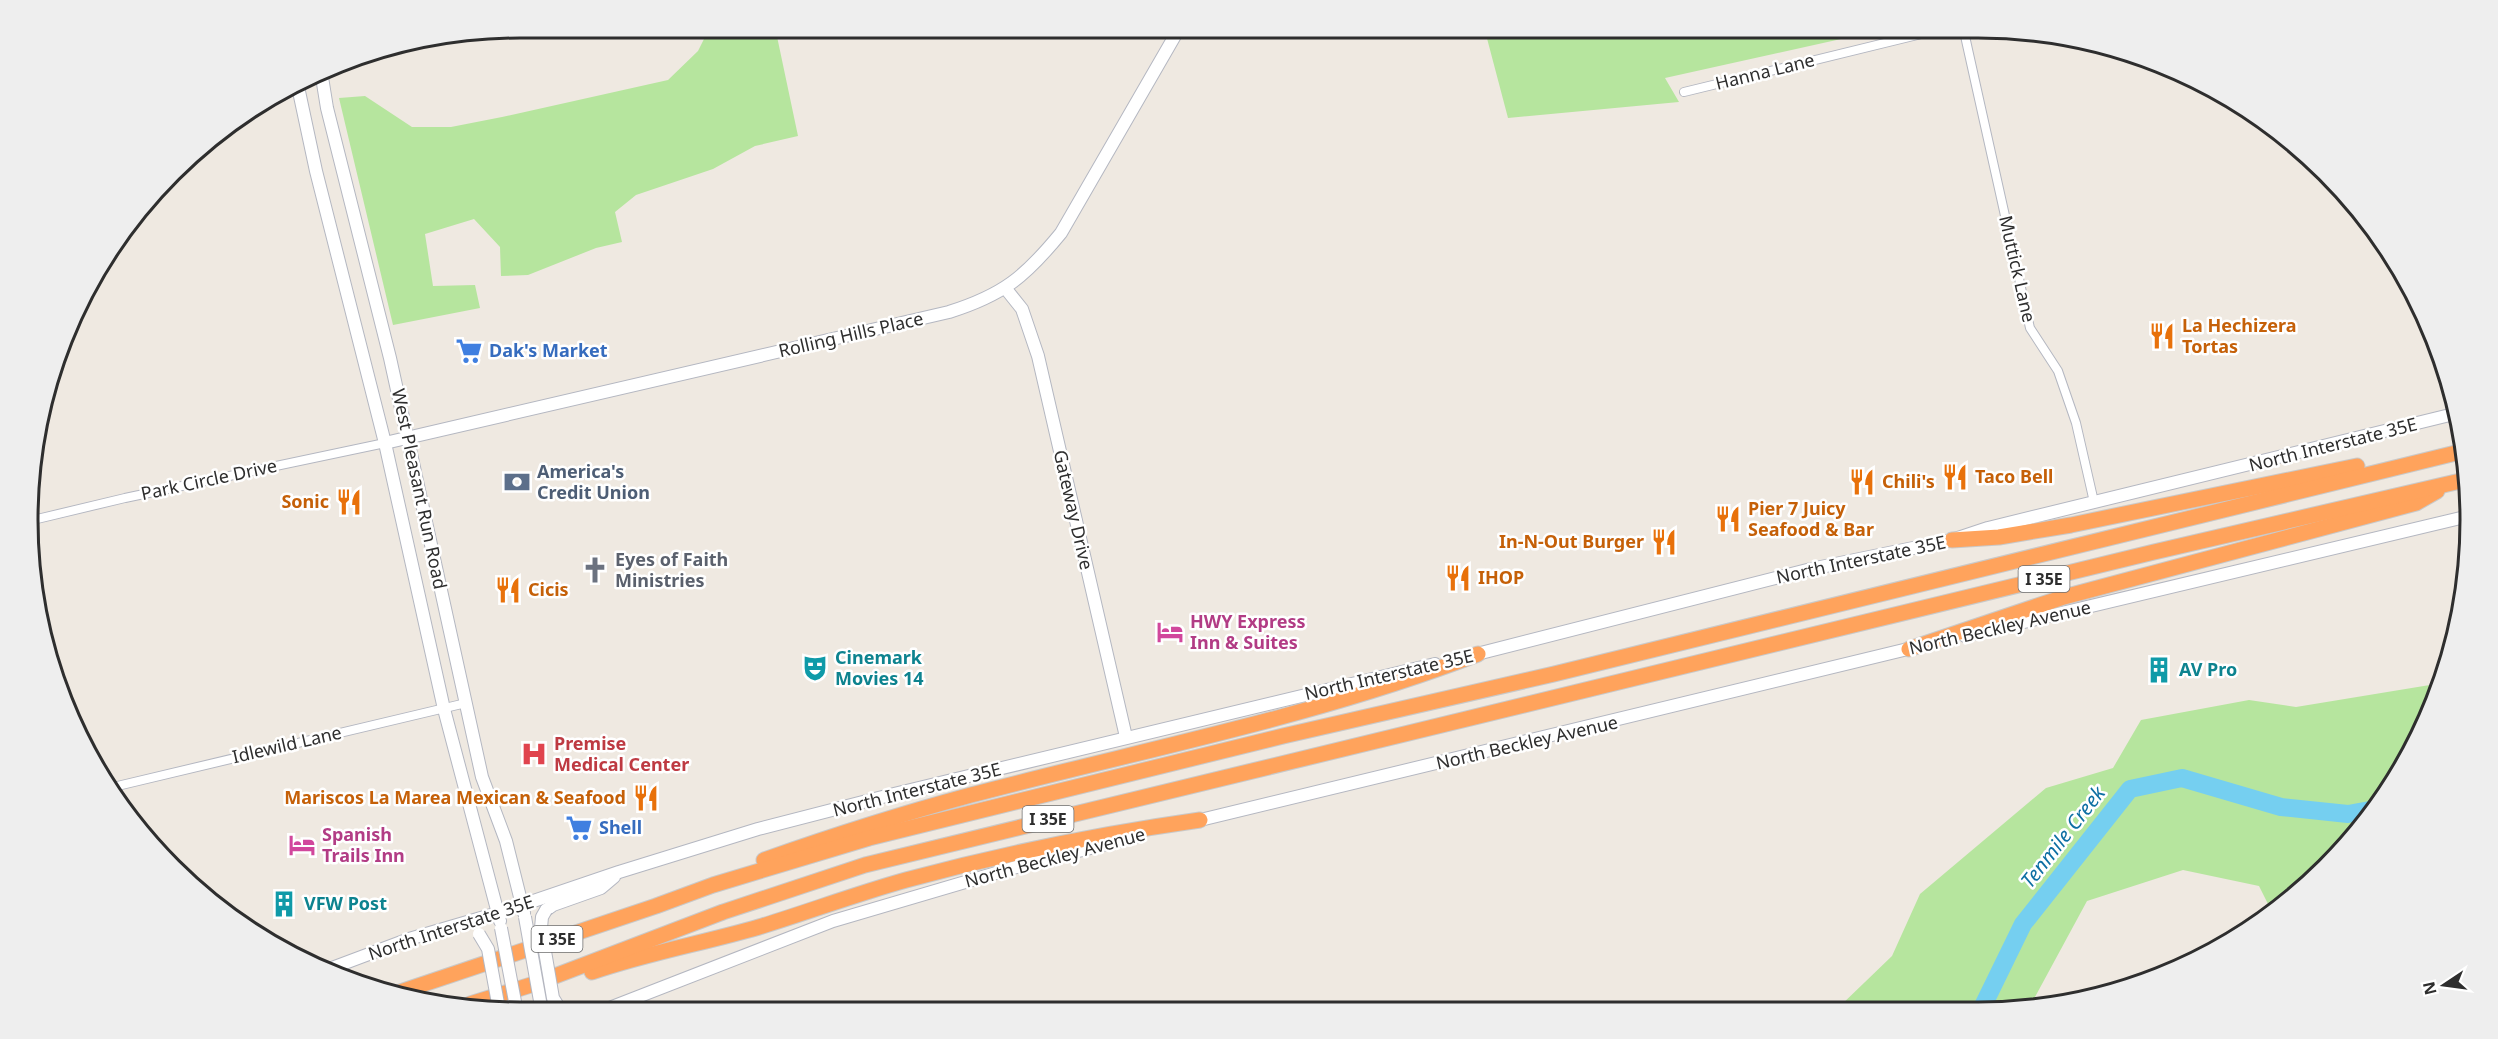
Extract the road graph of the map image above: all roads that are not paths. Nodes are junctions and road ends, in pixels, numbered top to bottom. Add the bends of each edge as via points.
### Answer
1 (1174, 38) edge
2 (1905, 38) edge
3 (1965, 38) edge
4 (322, 80) edge
5 (299, 91) edge
6 (1684, 92) dead end
7 (1006, 289) junction
8 (2449, 415) edge
9 (408, 437) junction
10 (385, 443) junction
11 (2454, 443) edge
12 (2455, 453) edge
13 (2458, 481) edge
14 (2450, 483) junction
15 (2094, 502) junction
16 (2460, 518) edge
17 (38, 519) edge
18 (1952, 540) junction
19 (1909, 649) junction
20 (1478, 654) junction
21 (466, 703) junction
22 (444, 709) junction
23 (1126, 737) junction
24 (118, 786) edge
25 (1200, 820) junction
26 (620, 872) junction
27 (713, 885) junction
28 (524, 911) junction
29 (498, 913) junction
30 (426, 935) junction
31 (338, 966) edge
32 (410, 989) edge
33 (484, 1000) edge
34 (497, 1001) edge
35 (510, 1001) edge
36 (515, 1002) edge
37 (540, 1002) edge
38 (556, 1002) edge
39 (624, 1002) edge

1 - 7 main road, Rolling Hills Place via 1061,233 1040,259
2 - 6 street, Hanna Lane
3 - 15 street, Muttick Lane via 2030,328 2058,371 2076,423
4 - 9 main road, West Pleasant Run Road
5 - 10 main road, West Pleasant Run Road
7 - 9 main road, Rolling Hills Place via 949,312
7 - 23 main road, Gateway Drive via 1022,309 1038,356
8 - 15 main road, North Interstate 35E
9 - 10 main road, Rolling Hills Place
9 - 21 main road, West Pleasant Run Road
10 - 17 street, Park Circle Drive
10 - 22 main road, West Pleasant Run Road
11 - 18 highway via 2118,516 1999,537
12 - 27 highway, I 35E via 967,813
13 - 14 highway, I 35E
14 - 19 highway via 2416,503 2064,597
14 - 33 highway, I 35E via 865,865
15 - 18 main road, North Interstate 35E
16 - 19 main road, North Beckley Avenue
18 - 20 main road, North Interstate 35E via 1811,569
19 - 25 main road, North Beckley Avenue
20 - 23 main road, North Interstate 35E
20 - 27 highway via 1413,679 1299,712 919,810 764,860
21 - 22 street, Idlewild Lane
21 - 28 main road, West Pleasant Run Road via 482,777 506,841
22 - 24 street, Idlewild Lane
22 - 29 main road, West Pleasant Run Road
23 - 26 main road, North Interstate 35E via 758,829
25 - 35 highway via 1016,854 904,881 756,927 608,966
25 - 39 main road, North Beckley Avenue via 1030,863 833,921
26 - 28 main road, North Interstate 35E
26 - 38 main road, bridge via 601,888 553,905 542,916
27 - 32 highway, I 35E
28 - 29 main road, North Interstate 35E
28 - 37 main road, West Pleasant Run Road, bridge
29 - 30 main road, North Interstate 35E
29 - 36 main road, West Pleasant Run Road, bridge
30 - 31 main road, North Interstate 35E
30 - 34 main road, bridge via 454,930 478,934 488,949

